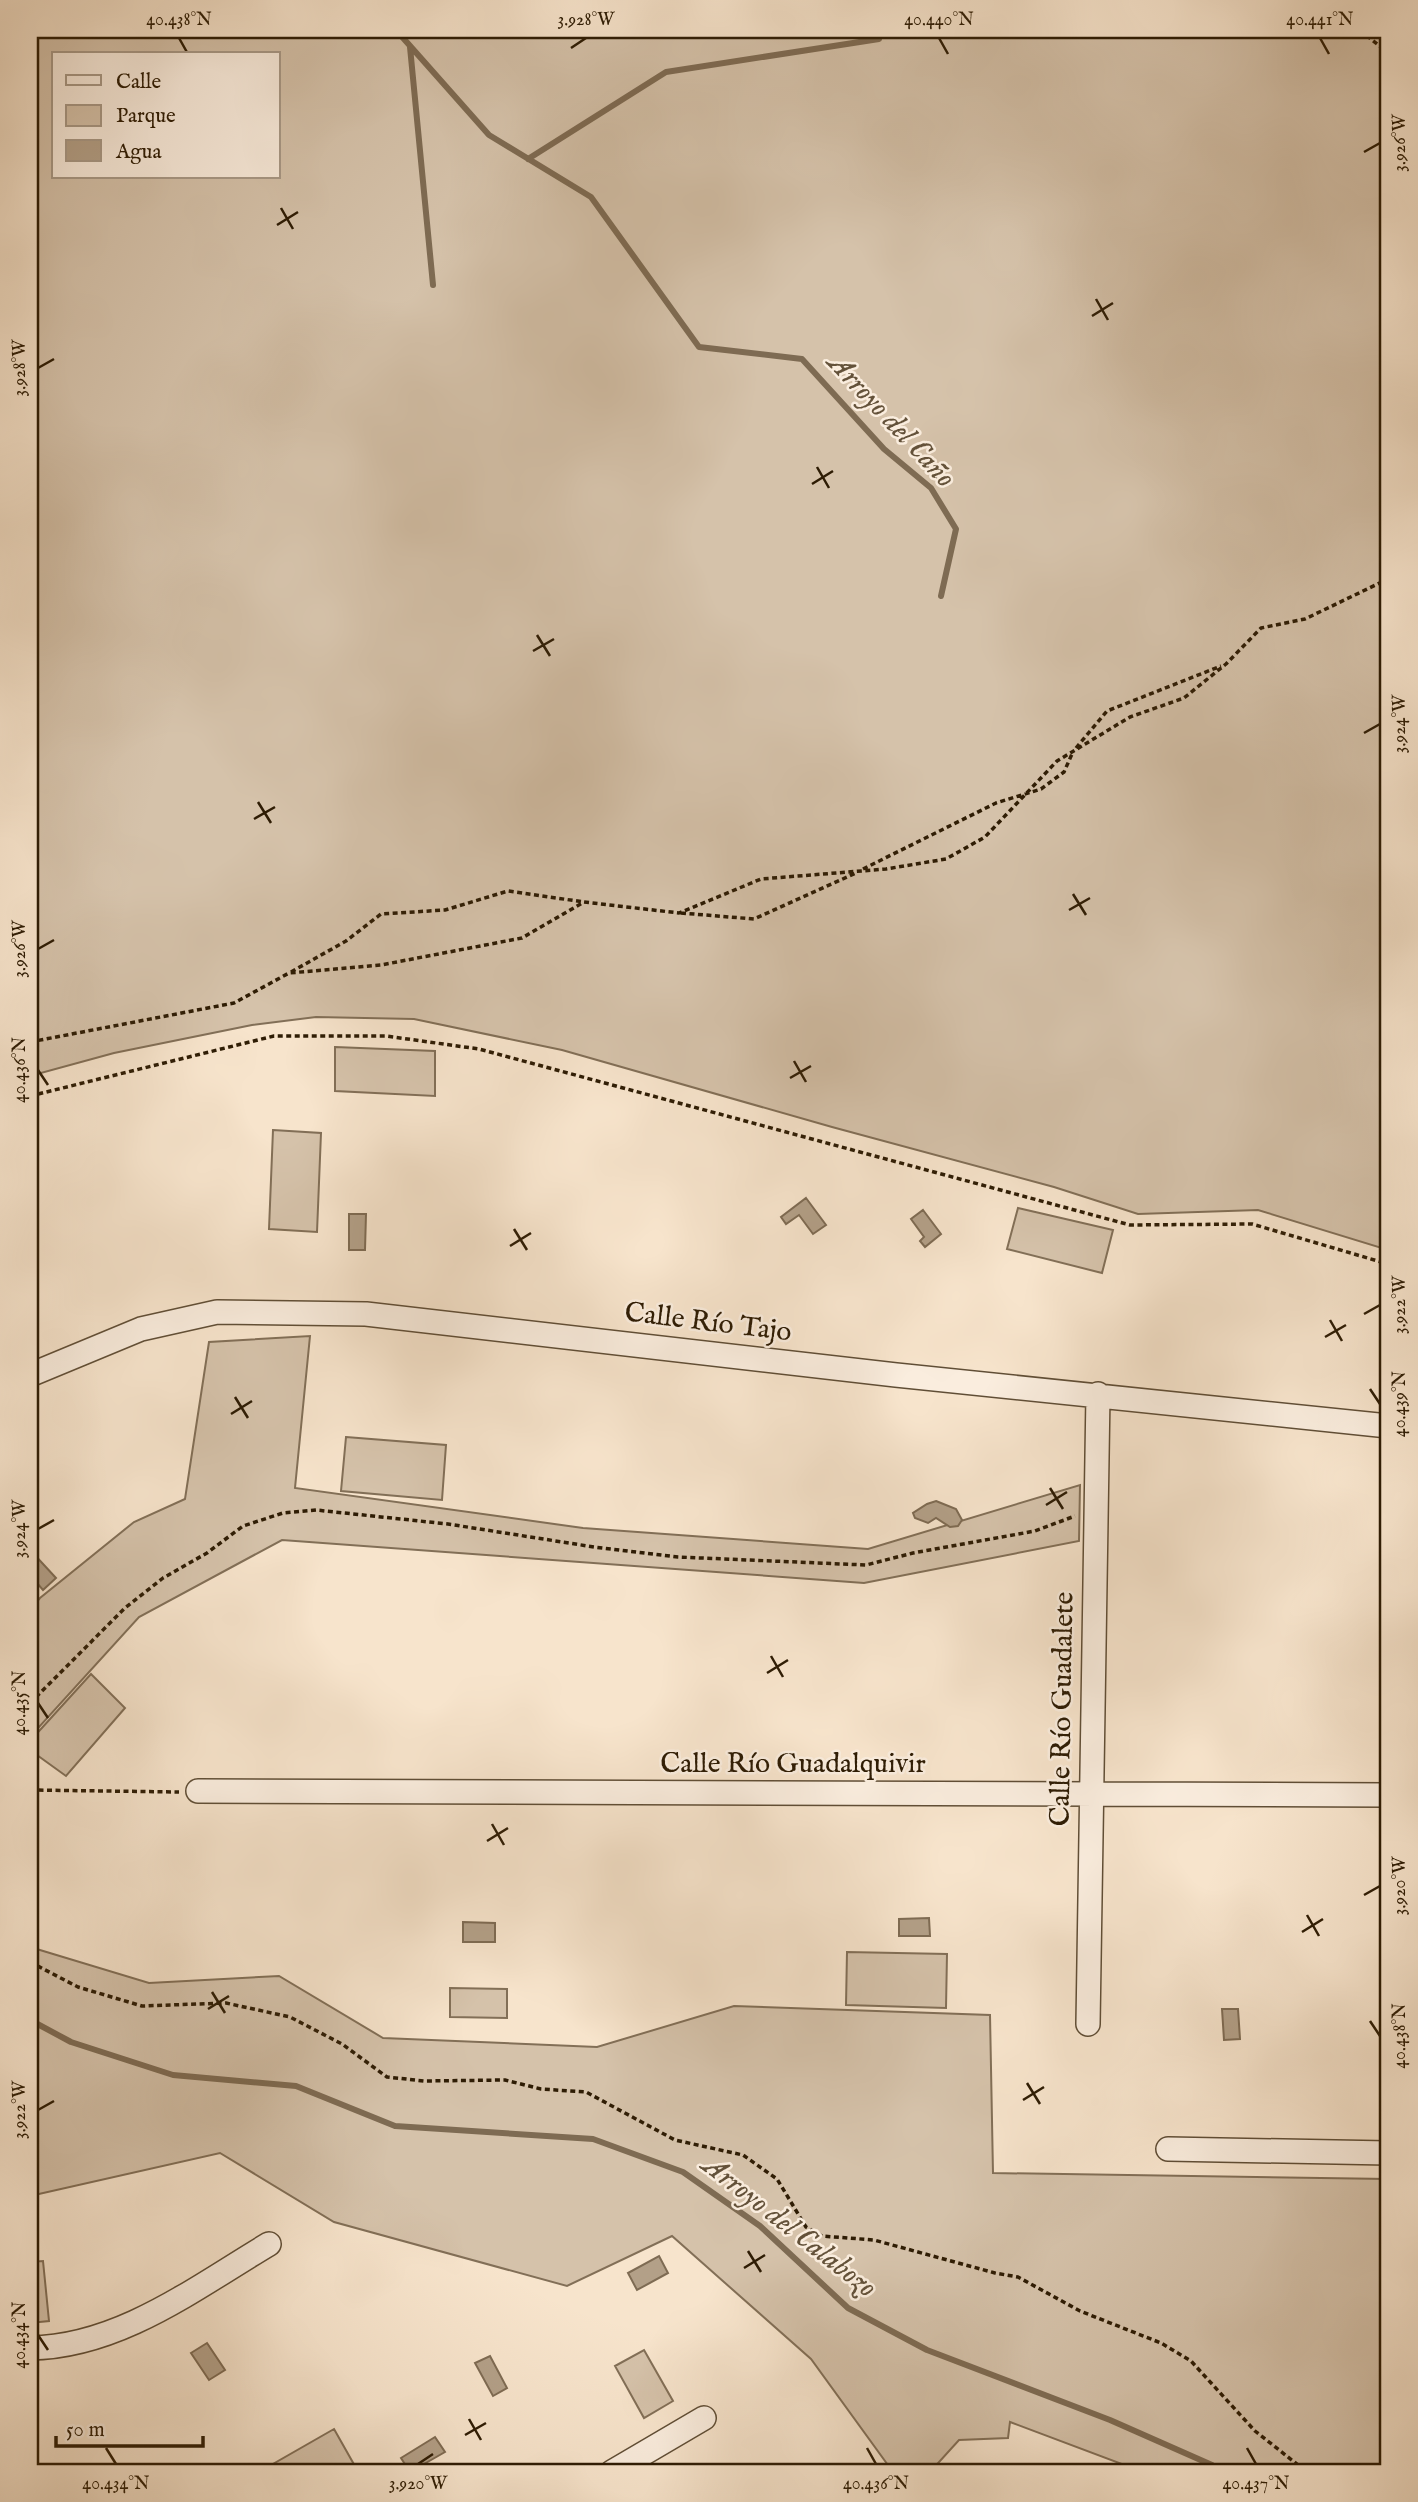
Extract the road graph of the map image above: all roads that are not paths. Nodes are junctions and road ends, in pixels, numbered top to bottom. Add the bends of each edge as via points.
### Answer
1 (30, 1375) edge
2 (1098, 1394) junction
3 (1388, 1426) edge
4 (198, 1791) road end
5 (1091, 1795) junction
6 (1388, 1795) edge
7 (1088, 2024) dead end
8 (1168, 2149) dead end
9 (1388, 2153) edge
10 (269, 2244) dead end
11 (30, 2347) edge
12 (704, 2418) dead end
13 (612, 2472) edge

1 - 2 street, Calle Río Tajo via 141,1329 217,1312 366,1314
2 - 3 street, Calle Río Tajo
2 - 5 street, Calle Río Guadalete
4 - 5 street, Calle Río Guadalquivir
5 - 6 street, Calle Río Guadalquivir
5 - 7 street, Calle Río Guadalete
8 - 9 street
10 - 11 street via 147,2316 101,2337
12 - 13 street

